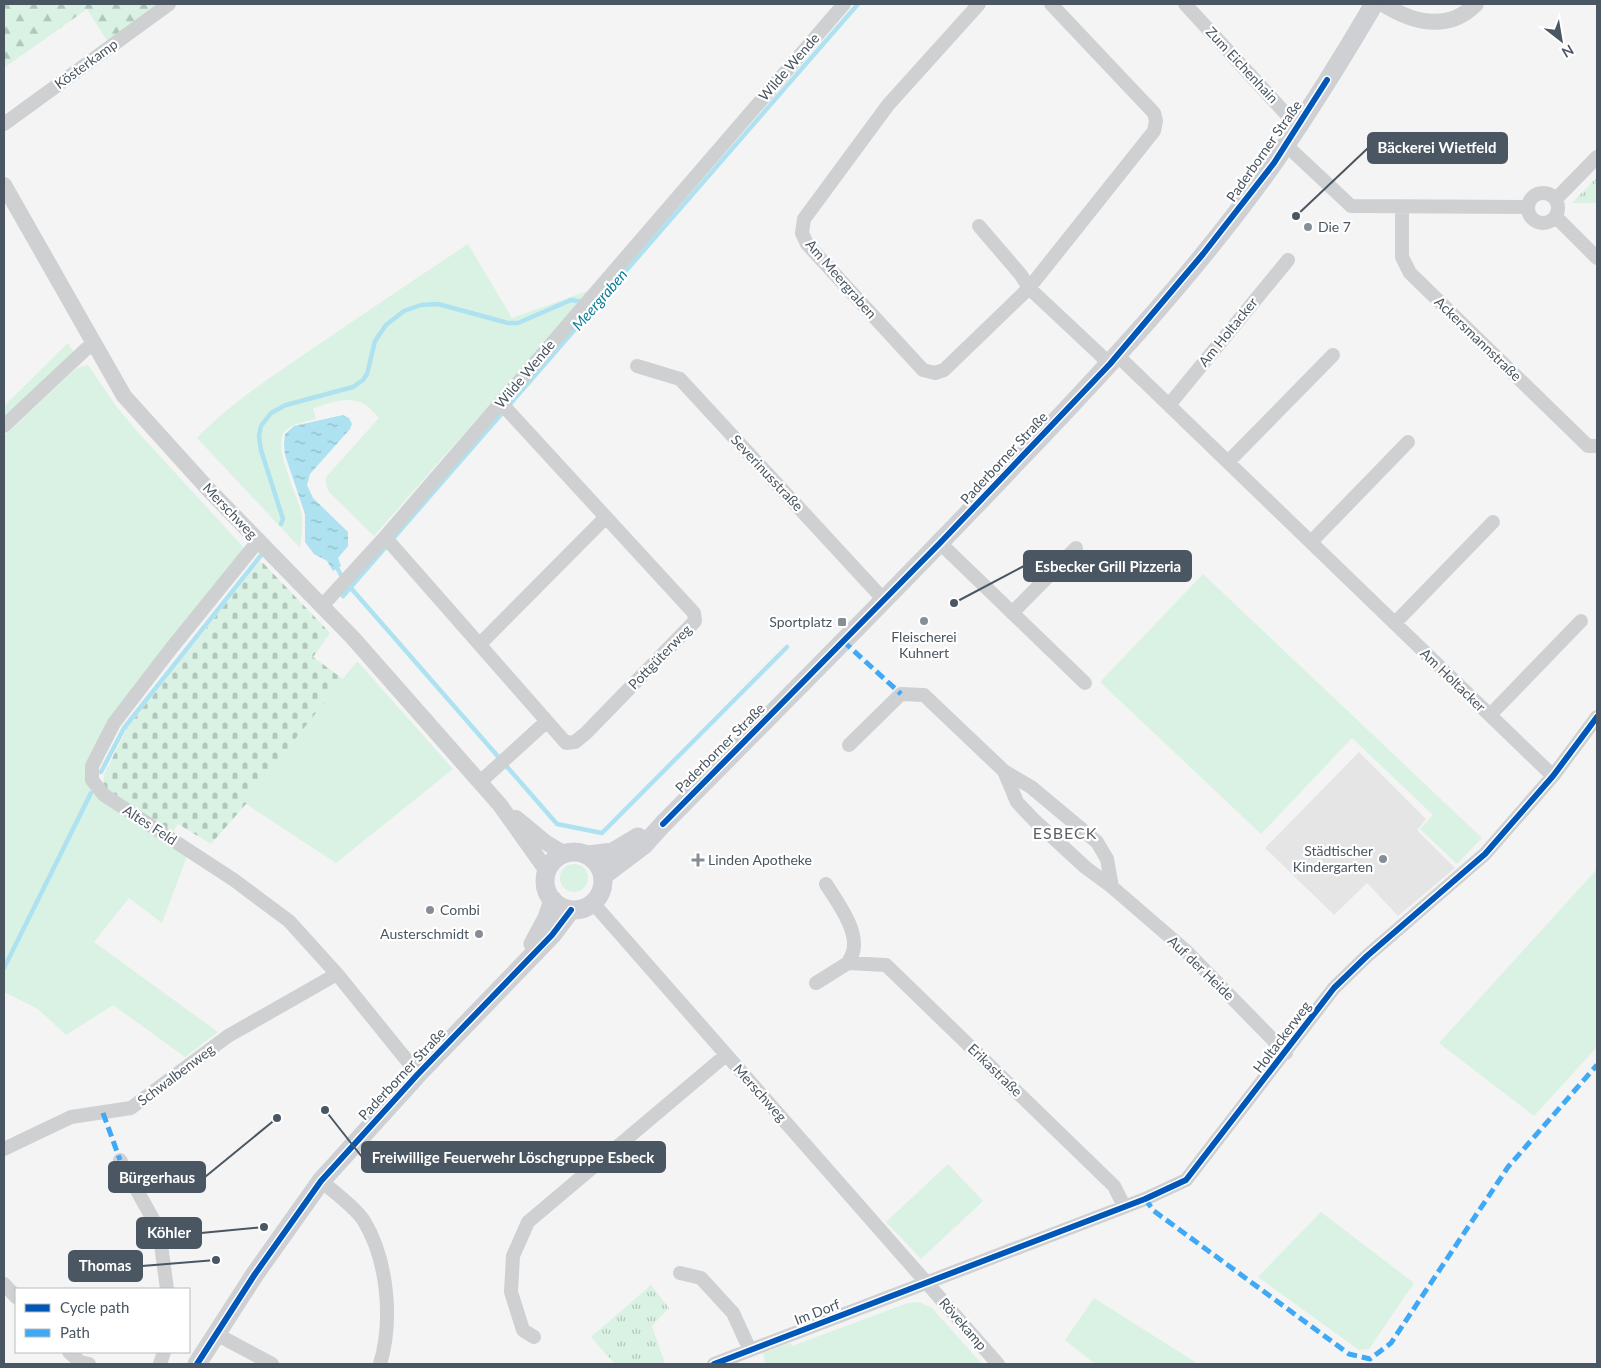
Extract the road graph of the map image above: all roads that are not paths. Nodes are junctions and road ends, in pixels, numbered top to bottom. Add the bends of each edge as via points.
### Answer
1 (169, 4) edge
2 (844, 4) edge
3 (979, 4) edge
4 (1051, 4) edge
5 (1186, 4) edge
6 (1374, 4) edge
7 (1383, 4) edge
8 (1476, 4) edge
9 (4, 124) edge
10 (1298, 127) junction
11 (1286, 145) junction
12 (1597, 157) edge
13 (4, 185) edge
14 (1556, 199) junction
15 (1402, 207) junction
16 (1528, 207) junction
17 (1556, 217) junction
18 (979, 226) dead end
19 (1597, 258) edge
20 (1288, 260) dead end
21 (1029, 288) junction
22 (94, 345) junction
23 (1332, 355) dead end
24 (1114, 360) junction
25 (637, 366) dead end
26 (501, 403) junction
27 (1169, 405) junction
28 (4, 426) edge
29 (1408, 442) dead end
30 (1597, 446) edge
31 (1228, 462) junction
32 (606, 517) junction
33 (1493, 522) dead end
34 (385, 537) junction
35 (259, 540) junction
36 (1311, 542) junction
37 (940, 543) junction
38 (1076, 548) dead end
39 (884, 600) junction
40 (322, 606) junction
41 (1012, 613) junction
42 (1581, 621) dead end
43 (1395, 624) junction
44 (480, 644) junction
45 (1085, 683) dead end
46 (1490, 715) junction
47 (1597, 717) edge
48 (546, 722) junction
49 (849, 745) dead end
50 (1004, 772) junction
51 (1553, 776) junction
52 (480, 782) junction
53 (500, 805) junction
54 (663, 824) junction
55 (565, 854) junction
56 (588, 855) junction
57 (548, 871) junction
58 (603, 876) junction
59 (826, 884) dead end
60 (1112, 887) junction
61 (553, 900) junction
62 (593, 903) junction
63 (571, 910) junction
64 (848, 963) junction
65 (517, 970) junction
66 (337, 974) junction
67 (816, 983) dead end
68 (1286, 1053) junction
69 (726, 1055) junction
70 (418, 1074) junction
71 (4, 1149) edge
72 (120, 1160) dead end
73 (321, 1181) junction
74 (1124, 1206) junction
75 (680, 1273) dead end
76 (928, 1283) junction
77 (4, 1284) edge
78 (167, 1288) edge
79 (15, 1296) edge
80 (216, 1334) junction
81 (534, 1337) dead end
82 (750, 1350) junction
83 (71, 1353) edge
84 (89, 1364) edge
85 (197, 1364) edge
86 (272, 1364) edge
87 (380, 1364) edge
88 (714, 1364) edge
89 (998, 1364) edge

1 - 9 street, Kösterkamp
2 - 26 street, Wilde Wende
3 - 21 street, Am Meergraben via 888,104 804,219 802,233 807,244 923,370 935,373 944,370
4 - 21 street, Am Meergraben via 1154,113 1156,121 1154,130
5 - 10 street, Zum Eichenhain
6 - 10 main road, Paderborner Straße
7 - 8 street via 1407,17 1439,23 1456,19
10 - 11 main road, Paderborner Straße
11 - 15 street via 1351,206
11 - 24 main road, Paderborner Straße via 1203,254
12 - 14 street
13 - 22 street, Merschweg
14 - 16 street via 1546,193 1537,194
14 - 17 street via 1559,208
15 - 16 street
15 - 30 street, Ackersmannstraße via 1402,257 1410,273 1588,446
16 - 17 street via 1537,222 1546,223
17 - 19 street
18 - 21 street
20 - 27 street, Am Holtacker
21 - 24 street
22 - 28 street
22 - 35 street, Merschweg via 124,396
23 - 31 street
24 - 27 street, Am Holtacker
24 - 37 main road, Paderborner Straße
25 - 39 street, Severinusstraße via 680,379
26 - 32 street, Pottgüterweg
26 - 34 street, Wilde Wende
27 - 31 street, Am Holtacker
29 - 36 street
31 - 36 street, Am Holtacker
32 - 44 street
32 - 48 street, Pottgüterweg via 694,613 695,621 575,742 566,743
33 - 43 street
34 - 40 street, Wilde Wende
34 - 44 street, Pottgüterweg
35 - 40 street, Merschweg
35 - 66 street, Altes Feld via 114,723 92,766 92,780 104,795 234,880 289,921
36 - 43 street, Am Holtacker
37 - 39 main road, Paderborner Straße
37 - 41 street
38 - 41 street
39 - 54 main road, Paderborner Straße
40 - 52 street, Merschweg
41 - 45 street
42 - 46 street, Am Holtacker
43 - 46 street, Am Holtacker
44 - 48 street, Pottgüterweg
46 - 51 street, Am Holtacker
47 - 51 street, Holtackerweg
48 - 52 street
49 - 50 street, Auf der Heide via 901,694 924,695
50 - 60 street, Auf der Heide via 1017,802 1028,814 1085,867
50 - 60 street, Auf der Heide via 1032,787 1097,842 1107,859
51 - 68 street, Holtackerweg via 1485,854 1334,988
52 - 53 street, Merschweg
53 - 55 street, Merschweg
53 - 57 street, Merschweg
54 - 56 main road, Paderborner Straße via 613,852
54 - 58 main road, Paderborner Straße via 644,845
55 - 56 main road, Paderborner Straße
55 - 57 main road via 554,860
56 - 58 main road via 598,864
57 - 61 main road via 547,891
58 - 62 main road via 600,895
59 - 64 street via 846,915 853,936 854,952
60 - 68 street, Auf der Heide via 1186,950
61 - 63 main road
61 - 65 main road, Paderborner Straße via 547,919
62 - 63 main road
62 - 69 street, Merschweg
63 - 65 main road, Paderborner Straße
64 - 67 street
64 - 74 street, Erikastraße via 886,965 1114,1186
65 - 70 main road, Paderborner Straße
66 - 70 street, Altes Feld
66 - 71 street, Schwalbenweg via 228,1036 132,1108 71,1117
68 - 74 street, Holtackerweg via 1186,1180
69 - 76 street, Merschweg
69 - 81 street via 528,1222 514,1256 511,1292 523,1330
70 - 73 main road, Paderborner Straße
72 - 78 street via 159,1230
73 - 80 main road, Paderborner Straße
73 - 87 street via 363,1220 382,1261 387,1298 384,1350
74 - 76 street, Holtackerweg
75 - 82 street via 701,1278 733,1313
76 - 82 street, Im Dorf
76 - 89 street, Rövekamp
77 - 79 street
80 - 85 main road, Paderborner Straße
80 - 86 street
82 - 88 street, Im Dorf
83 - 84 street via 80,1362

